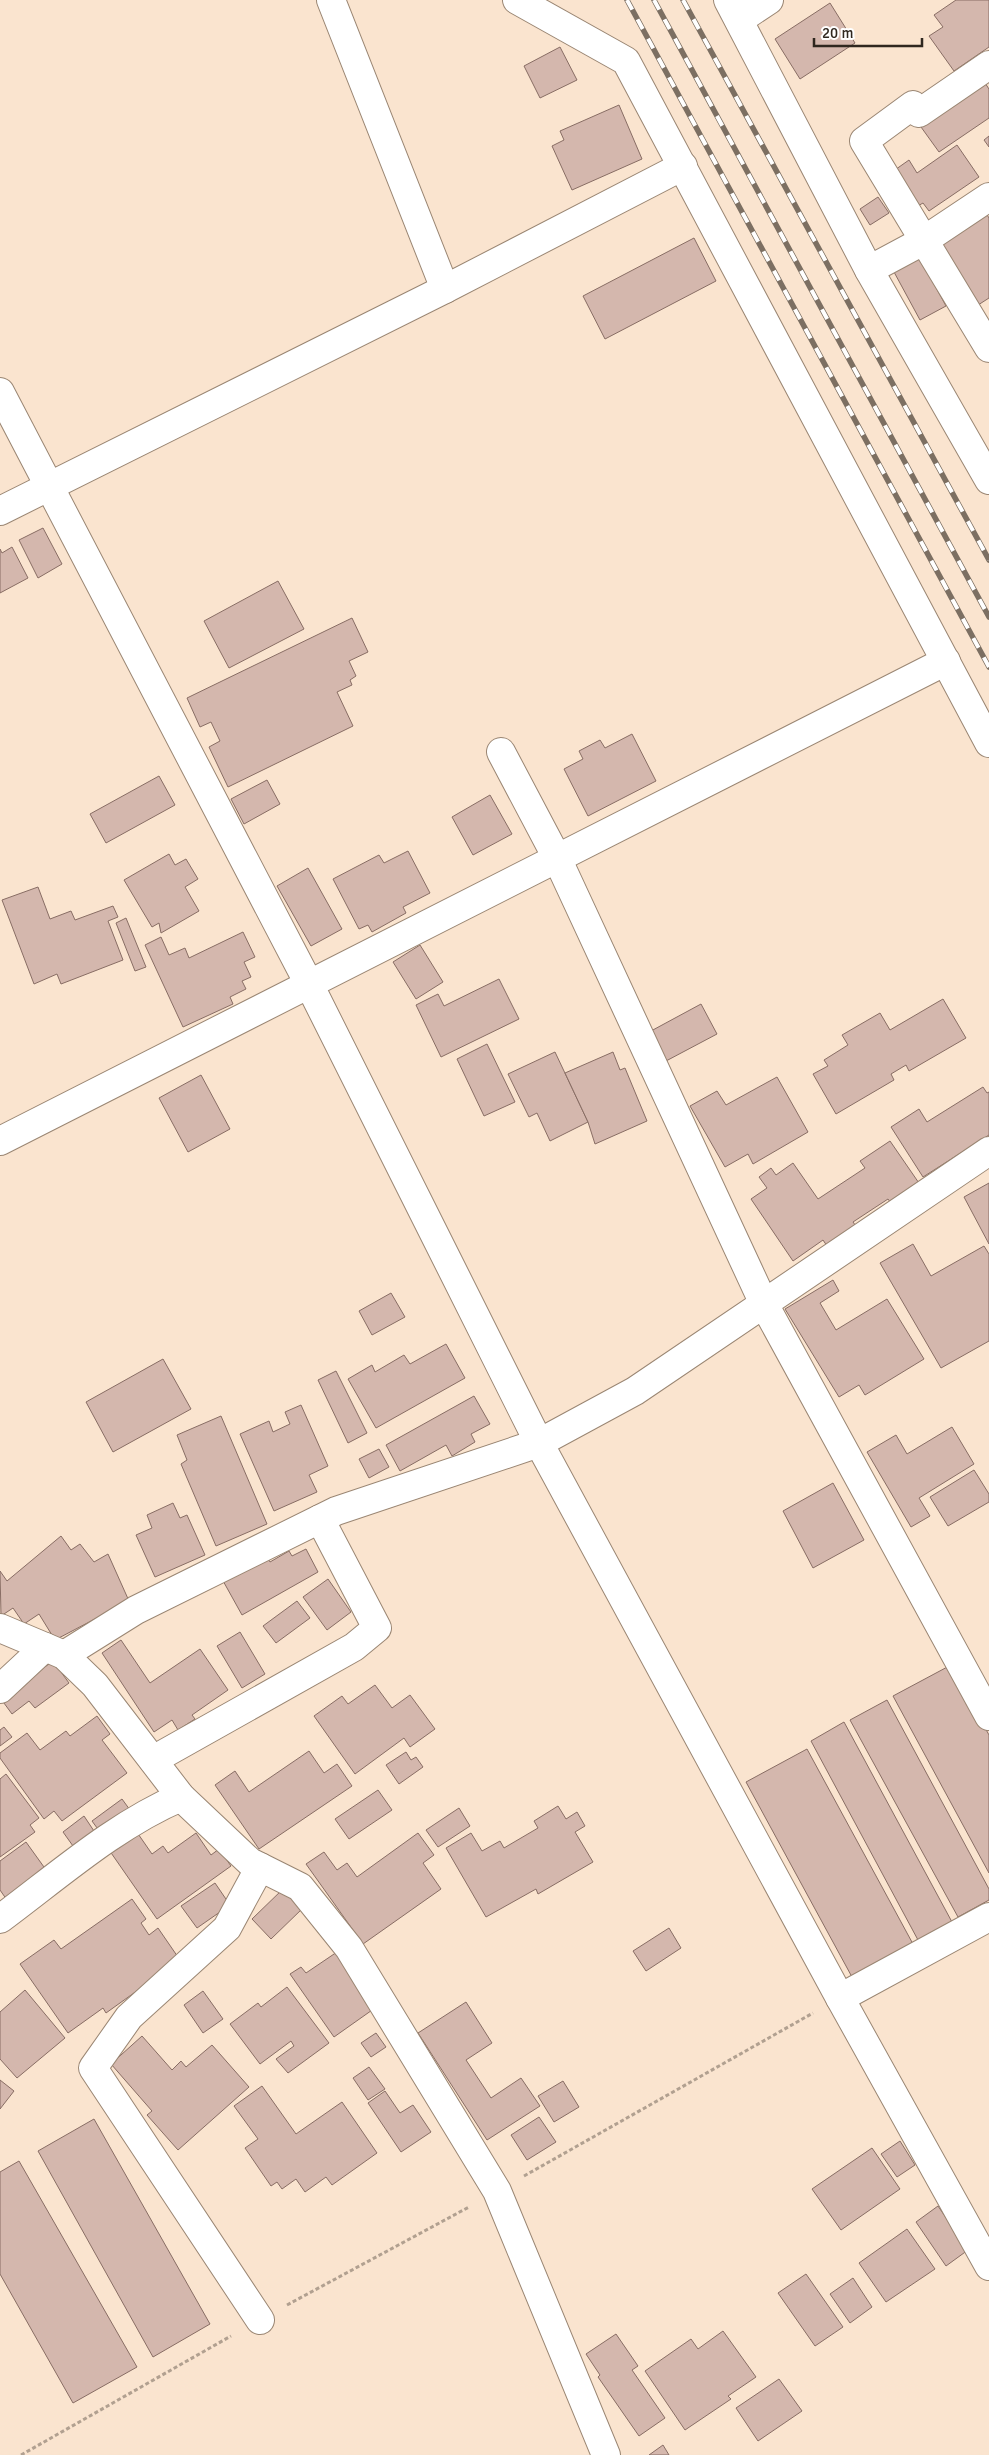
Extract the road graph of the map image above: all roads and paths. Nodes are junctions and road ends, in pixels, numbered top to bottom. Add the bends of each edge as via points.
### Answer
1 (331, 0) edge
2 (517, 0) edge
3 (769, 0) edge
4 (734, 10) edge
5 (989, 65) edge
6 (682, 166) junction
7 (989, 197) edge
8 (923, 241) junction
9 (869, 270) junction
10 (445, 288) junction
11 (989, 348) edge
12 (0, 392) edge
13 (989, 480) edge
14 (50, 486) junction
15 (0, 511) edge
16 (946, 661) junction
17 (989, 743) edge
18 (501, 752) dead end
19 (558, 858) junction
20 (309, 984) junction
21 (0, 1141) edge
22 (989, 1151) edge
23 (764, 1304) junction
24 (539, 1442) junction
25 (320, 1519) junction
26 (0, 1628) edge
27 (54, 1651) junction
28 (0, 1689) edge
29 (989, 1716) edge
30 (153, 1760) junction
31 (181, 1797) junction
32 (260, 1867) junction
33 (989, 1917) edge
34 (0, 1919) edge
35 (840, 1998) junction
36 (497, 2191) junction
37 (989, 2266) edge
38 (260, 2320) junction
39 (21, 2455) edge
40 (606, 2455) edge

1 - 10 street
2 - 6 street via 626,61
3 - 4 street
4 - 9 street
5 - 8 street via 919,113 913,105 864,141
6 - 10 street
6 - 16 street
7 - 8 street
8 - 9 street
8 - 11 street
9 - 13 street
10 - 14 street
12 - 14 street
14 - 15 street
14 - 20 street
16 - 17 street
16 - 19 street
18 - 19 street
19 - 20 street
19 - 23 street
20 - 21 street
20 - 24 street
22 - 23 street
23 - 24 street via 635,1391
23 - 29 street
24 - 25 street
24 - 35 street
25 - 27 street
25 - 30 street via 377,1628 354,1647
26 - 27 street
27 - 28 street
27 - 30 street via 95,1685
30 - 31 street
31 - 32 street via 250,1862
31 - 34 street via 152,1809 123,1828
32 - 36 street via 300,1887 349,1948
32 - 38 street via 227,1928 129,2017 93,2068
33 - 35 street
35 - 36 path
35 - 37 street
36 - 38 path
36 - 40 street
38 - 39 path

